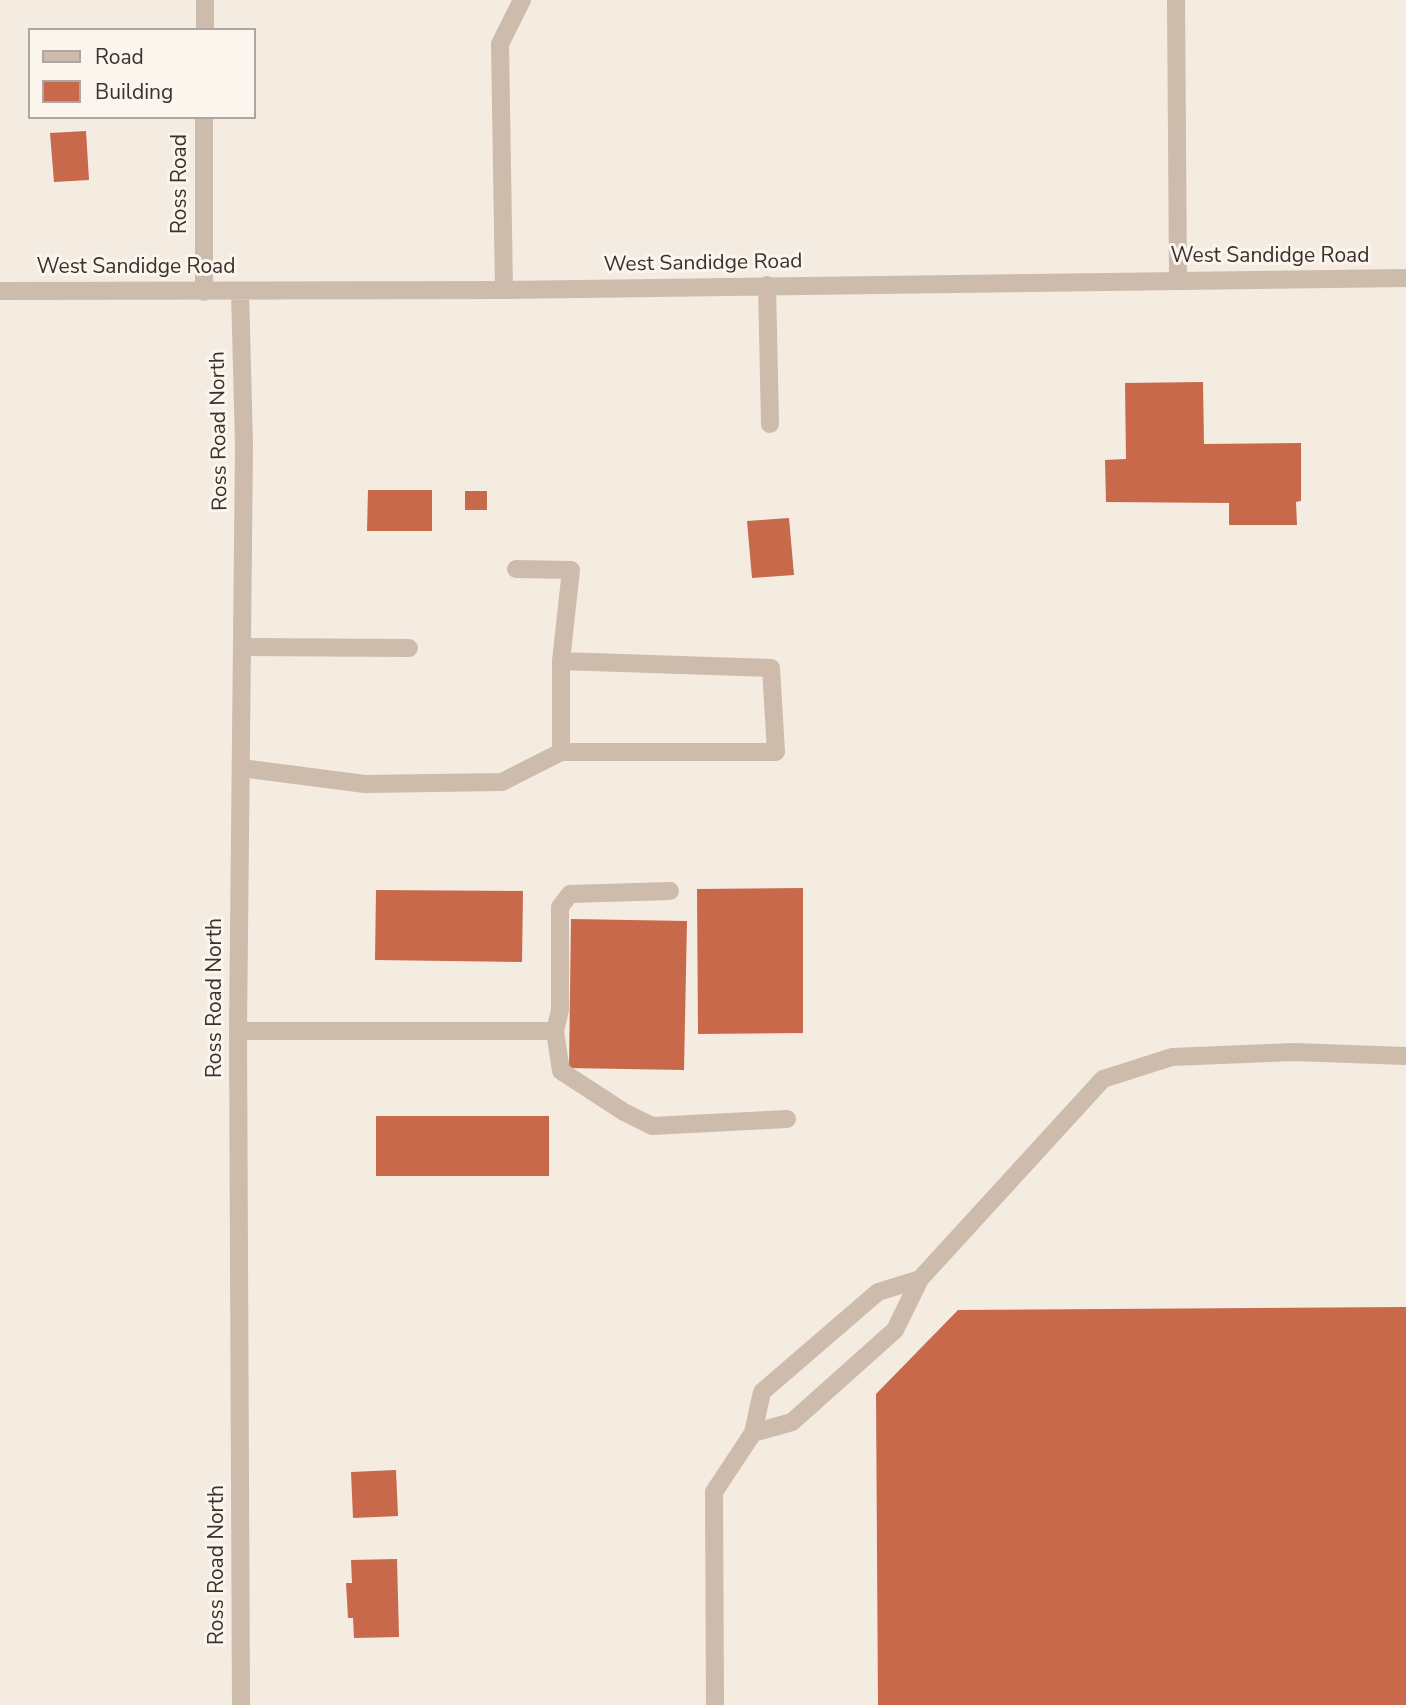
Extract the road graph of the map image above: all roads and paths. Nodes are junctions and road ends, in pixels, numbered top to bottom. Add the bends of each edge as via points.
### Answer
1 (205, 0) edge
2 (522, 0) edge
3 (1176, 0) edge
4 (205, 28) edge
5 (204, 119) edge
6 (1406, 278) edge
7 (1178, 280) junction
8 (767, 285) junction
9 (0, 290) edge
10 (504, 290) junction
11 (240, 291) junction
12 (204, 292) junction
13 (771, 424) dead end
14 (516, 569) dead end
15 (242, 648) junction
16 (409, 648) dead end
17 (561, 661) junction
18 (561, 752) junction
19 (241, 768) junction
20 (670, 891) dead end
21 (238, 1031) junction
22 (555, 1031) junction
23 (1406, 1056) edge
24 (787, 1119) dead end
25 (920, 1279) junction
26 (753, 1433) junction
27 (241, 1705) edge
28 (715, 1705) edge

1 - 4 street
2 - 10 street via 500,44
3 - 7 street
5 - 12 street, Ross Road
6 - 7 street, West Sandidge Road
7 - 8 street, West Sandidge Road
8 - 10 street, West Sandidge Road
8 - 13 street
9 - 12 street, West Sandidge Road
10 - 11 street, West Sandidge Road
11 - 12 street, West Sandidge Road
11 - 15 street, Ross Road North
14 - 17 street via 571,570
15 - 16 street
15 - 19 street, Ross Road North
17 - 18 street
17 - 18 street via 771,668 776,752
18 - 19 street via 502,782 365,784
19 - 21 street, Ross Road North
20 - 22 street via 570,894 560,906 560,1010
21 - 22 street
21 - 27 street, Ross Road North
22 - 24 street via 561,1071 652,1126
23 - 25 street via 1294,1052 1172,1057 1103,1079
25 - 26 street via 895,1330 792,1422
25 - 26 street via 878,1292 762,1392
26 - 28 street via 714,1492

